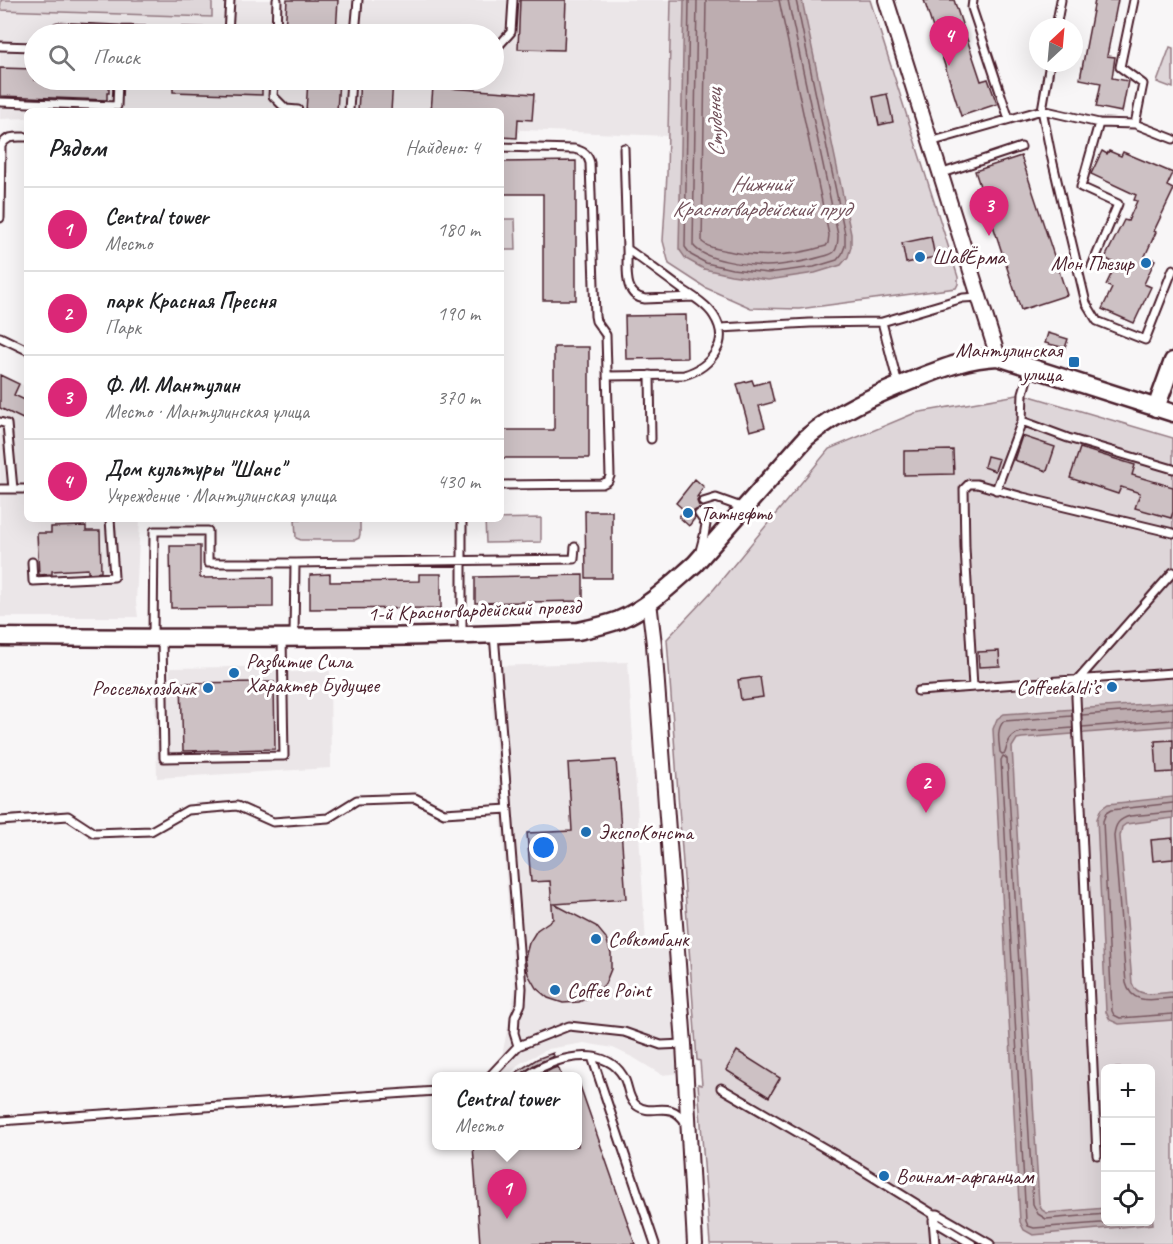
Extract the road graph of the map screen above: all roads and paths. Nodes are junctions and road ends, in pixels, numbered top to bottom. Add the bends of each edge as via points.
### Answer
1 (230, 0) edge
2 (277, 0) edge
3 (358, 0) edge
4 (513, 0) edge
5 (886, 0) edge
6 (974, 0) edge
7 (1061, 0) edge
8 (1134, 0) edge
9 (1058, 18) edge
10 (229, 24) edge
11 (276, 24) edge
12 (356, 24) edge
13 (504, 40) edge
14 (0, 46) edge
15 (24, 47) edge
16 (1048, 72) edge
17 (118, 90) edge
18 (273, 90) edge
19 (350, 90) edge
20 (0, 102) edge
21 (285, 108) edge
22 (349, 108) edge
23 (1042, 110) junction
24 (1009, 119) junction
25 (1099, 123) junction
26 (1135, 124) junction
27 (24, 137) edge
28 (1173, 139) edge
29 (930, 142) junction
30 (504, 147) edge
31 (1021, 147) dead end
32 (624, 148) dead end
33 (940, 174) junction
34 (0, 219) edge
35 (627, 249) junction
36 (1092, 266) dead end
37 (1173, 268) edge
38 (694, 297) junction
39 (979, 297) junction
40 (882, 322) junction
41 (720, 328) junction
42 (0, 337) edge
43 (24, 349) edge
44 (998, 357) junction
45 (1173, 361) edge
46 (1031, 366) junction
47 (650, 375) junction
48 (607, 376) junction
49 (899, 386) junction
50 (1156, 408) junction
51 (1173, 413) edge
52 (1022, 421) junction
53 (0, 422) edge
54 (651, 439) dead end
55 (1173, 469) edge
56 (504, 485) edge
57 (0, 489) edge
58 (13, 489) junction
59 (24, 489) edge
60 (996, 489) junction
61 (703, 502) dead end
62 (744, 508) junction
63 (699, 514) dead end
64 (110, 522) edge
65 (462, 522) edge
66 (1173, 533) edge
67 (575, 547) dead end
68 (462, 561) junction
69 (32, 562) dead end
70 (295, 563) junction
71 (695, 564) junction
72 (1173, 572) edge
73 (650, 602) junction
74 (494, 634) junction
75 (462, 635) junction
76 (0, 637) edge
77 (288, 637) junction
78 (158, 638) junction
79 (1173, 673) edge
80 (1077, 681) junction
81 (973, 687) junction
82 (918, 691) dead end
83 (508, 809) junction
84 (0, 821) edge
85 (684, 1044) junction
86 (518, 1046) junction
87 (592, 1057) junction
88 (495, 1072) edge
89 (534, 1072) edge
90 (721, 1088) dead end
91 (432, 1091) edge
92 (0, 1121) edge
93 (689, 1131) junction
94 (1096, 1155) dead end
95 (933, 1214) junction
96 (656, 1244) edge
97 (695, 1244) edge
98 (935, 1244) edge
99 (972, 1244) edge
100 (990, 1244) edge

1 - 10 lane
2 - 11 lane
3 - 12 lane
4 - 13 lane via 511,32
5 - 29 street
6 - 24 lane via 972,8
7 - 9 lane
8 - 26 lane via 1120,67 1143,84
14 - 15 lane
16 - 23 lane
17 - 20 lane via 117,106
18 - 21 lane via 273,96
19 - 22 lane
23 - 24 lane
23 - 25 lane
23 - 37 lane via 1086,303 1097,321 1145,340
24 - 29 lane
25 - 26 lane
25 - 36 lane via 1081,187 1118,204
26 - 28 lane
27 - 34 lane via 10,138 1,146
29 - 33 street
30 - 48 lane via 574,149 589,158 595,316 606,335
31 - 33 lane
32 - 35 lane
33 - 39 street
35 - 38 lane
35 - 38 lane via 628,286 634,295 645,299
38 - 41 lane via 711,311
39 - 40 lane via 963,298
39 - 44 street
40 - 41 lane
40 - 49 lane
41 - 47 lane via 718,347 700,369 684,375
42 - 43 lane
44 - 46 street
44 - 49 street, 1-й Красногвардейский проезд via 956,363
45 - 50 street
46 - 50 street
46 - 52 lane via 1023,393
47 - 48 lane
47 - 54 lane
48 - 56 lane via 608,481 597,485
49 - 62 street, 1-й Красногвардейский проезд via 823,424
50 - 51 street
52 - 55 lane
52 - 60 lane
53 - 58 lane via 8,424
57 - 58 lane
58 - 59 lane
60 - 66 lane
60 - 81 lane via 969,483 964,489
61 - 62 lane via 716,498
62 - 71 street, 1-й Красногвардейский проезд
63 - 71 lane via 705,524
64 - 69 lane via 114,577 33,581
65 - 68 lane
67 - 68 lane via 574,559
68 - 70 lane
68 - 75 lane
70 - 77 lane
70 - 78 lane via 208,563 207,531 154,531
71 - 73 street, 1-й Красногвардейский проезд
72 - 80 lane
73 - 74 street, 1-й Красногвардейский проезд via 619,620 596,627
73 - 85 street
74 - 75 street, 1-й Красногвардейский проезд
74 - 83 lane
75 - 77 street, 1-й Красногвардейский проезд
76 - 78 street, 1-й Красногвардейский проезд
77 - 78 street, 1-й Красногвардейский проезд
77 - 78 lane via 284,756 164,758
79 - 80 lane
80 - 81 lane
80 - 94 lane
81 - 82 lane
83 - 84 lane via 444,813 415,798 357,800 328,819 273,822 237,806 188,810 151,831 94,833 68,816
83 - 86 lane via 522,988 515,1017
85 - 86 lane via 661,1045 624,1032 569,1026
85 - 93 street
86 - 88 lane
87 - 89 lane via 559,1060
87 - 93 lane via 608,1062 620,1072 638,1106 673,1111 683,1118
87 - 96 lane
90 - 95 lane
91 - 92 lane
93 - 97 street
95 - 98 lane
95 - 99 lane via 937,1223
95 - 100 lane

